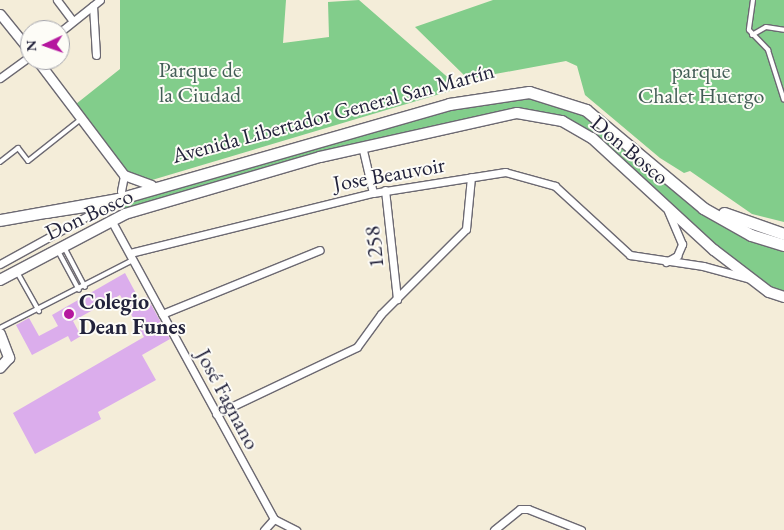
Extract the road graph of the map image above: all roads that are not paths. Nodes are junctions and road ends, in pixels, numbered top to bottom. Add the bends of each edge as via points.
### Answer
1 (57, 0) edge
2 (100, 0) edge
3 (753, 0) edge
4 (93, 6) junction
5 (0, 14) edge
6 (73, 21) junction
7 (70, 24) edge
8 (784, 30) edge
9 (752, 35) junction
10 (20, 39) edge
11 (96, 56) dead end
12 (20, 63) edge
13 (45, 70) edge
14 (0, 78) edge
15 (784, 100) edge
16 (81, 118) junction
17 (362, 146) junction
18 (0, 162) edge
19 (124, 175) junction
20 (471, 177) junction
21 (151, 184) junction
22 (385, 190) junction
23 (373, 192) junction
24 (120, 195) junction
25 (664, 204) junction
26 (0, 214) edge
27 (0, 220) edge
28 (111, 220) junction
29 (784, 234) edge
30 (759, 238) junction
31 (784, 245) edge
32 (60, 247) junction
33 (320, 250) dead end
34 (784, 250) edge
35 (131, 256) junction
36 (666, 262) junction
37 (0, 264) edge
38 (16, 271) junction
39 (750, 279) junction
40 (0, 280) edge
41 (85, 287) junction
42 (79, 290) junction
43 (784, 297) edge
44 (397, 299) junction
45 (39, 311) junction
46 (162, 314) junction
47 (0, 328) edge
48 (0, 334) edge
49 (0, 368) edge
50 (216, 414) junction
51 (274, 519) junction
52 (264, 530) edge
53 (296, 530) edge
54 (494, 530) edge
55 (582, 530) edge

1 - 6 street
2 - 4 street
3 - 9 lane via 748,23
4 - 6 street
4 - 11 street
5 - 10 street
6 - 7 street
8 - 9 lane via 766,26
9 - 15 lane via 768,50
12 - 14 street
13 - 16 street
16 - 18 lane via 28,161 18,148
16 - 19 street
17 - 23 street, 1258
17 - 25 main road, Don Bosco via 503,114 547,117 592,138
17 - 28 main road, Don Bosco
19 - 21 street
19 - 24 street
20 - 22 street, Jose Beauvoir
20 - 36 street, Jose Beauvoir via 505,172 541,179 568,196 630,255
20 - 44 street via 466,228
21 - 24 highway, Avenida Libertador General San Martín
21 - 29 highway, Avenida Libertador General San Martín via 473,92 532,85 584,102 708,202 744,222
22 - 23 street, Jose Beauvoir
22 - 44 street, 1258
23 - 35 street, Jose Beauvoir
24 - 26 highway, Avenida Libertador General San Martín
24 - 27 highway, Avenida Libertador General San Martín
24 - 30 highway, Avenida Libertador General San Martín via 449,104 528,92 586,110 697,203
24 - 37 street, Don Bosco
25 - 36 street via 682,244 676,256
25 - 39 main road, Don Bosco
28 - 32 main road, Don Bosco
28 - 35 street, José Fagnano
30 - 31 highway, Avenida Libertador General San Martín
30 - 34 main road
32 - 38 main road, Don Bosco
32 - 41 lane
32 - 42 lane
33 - 46 street
35 - 41 lane
35 - 46 street, José Fagnano
36 - 39 street via 703,266
38 - 40 main road, Don Bosco
38 - 45 lane
39 - 43 main road, Don Bosco
41 - 42 lane
42 - 45 lane
44 - 50 street via 357,348
45 - 47 lane
46 - 50 street, José Fagnano
48 - 49 main road via 9,358
50 - 51 street, José Fagnano
51 - 52 street
51 - 53 street
54 - 55 street via 520,509 528,509

